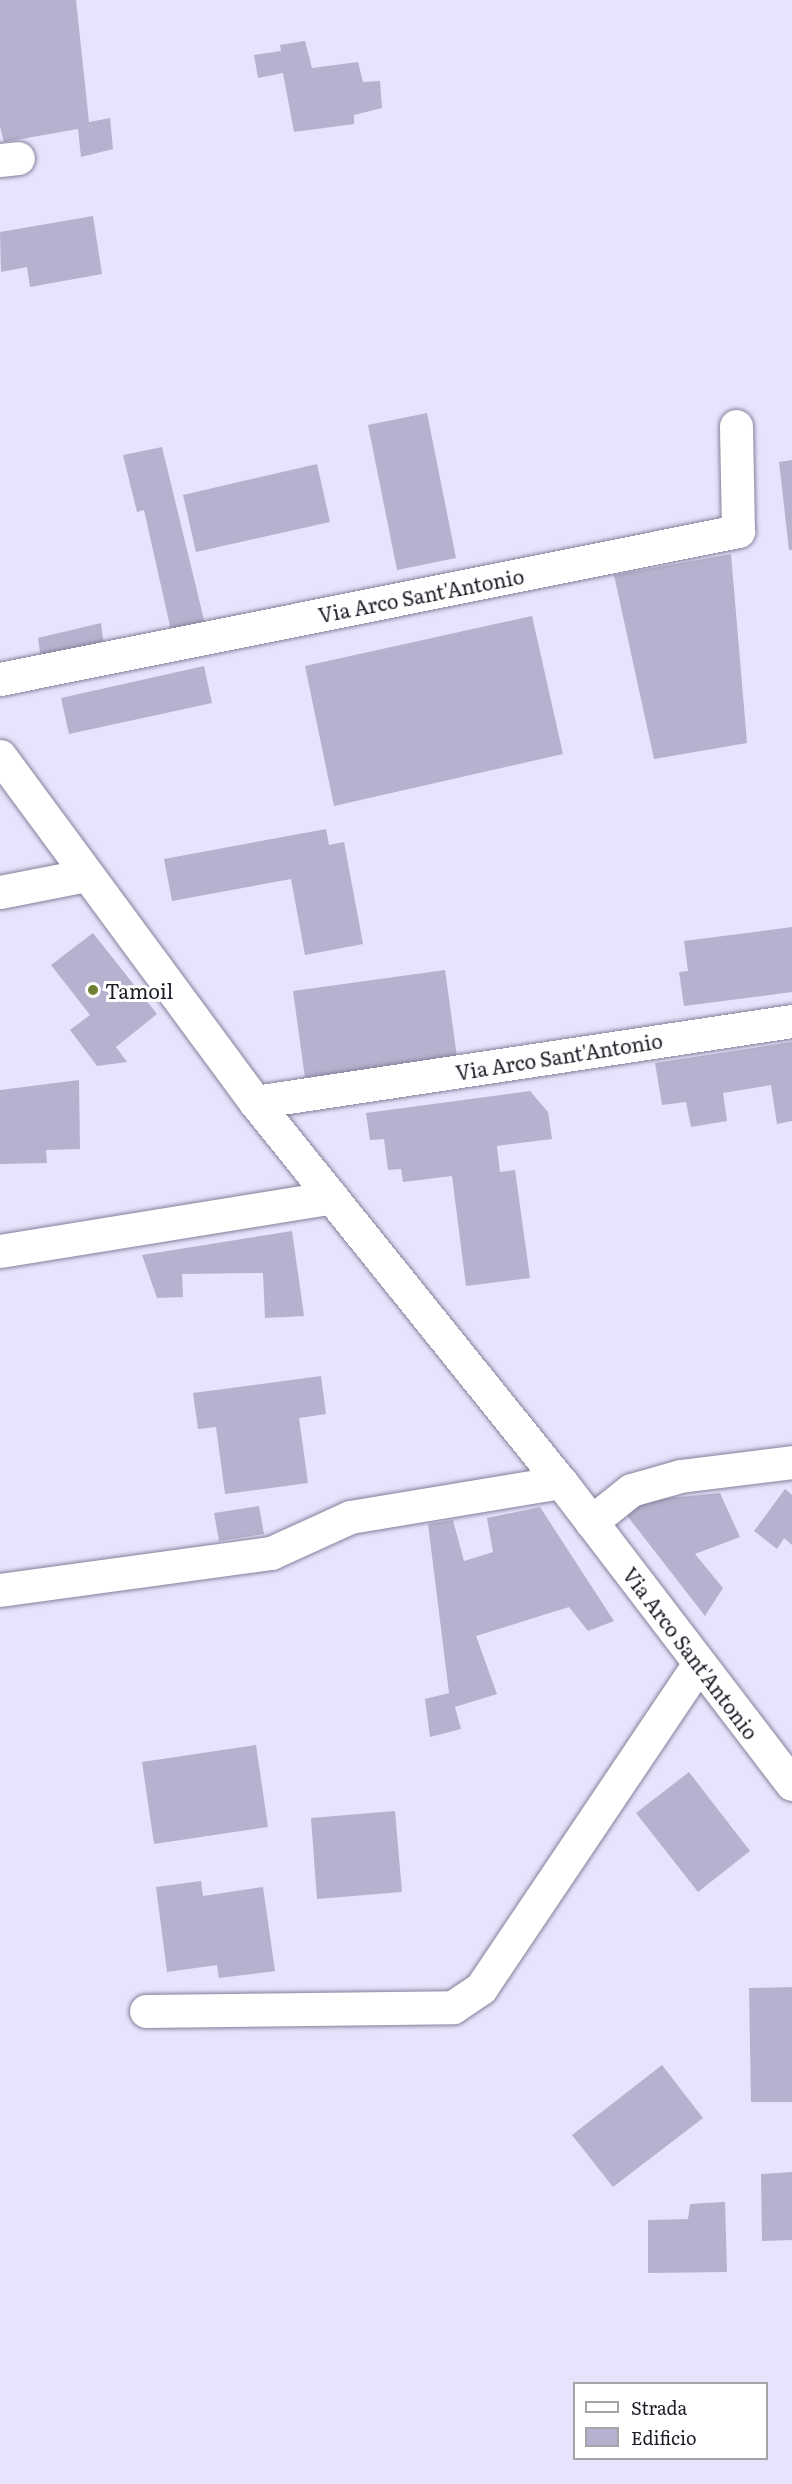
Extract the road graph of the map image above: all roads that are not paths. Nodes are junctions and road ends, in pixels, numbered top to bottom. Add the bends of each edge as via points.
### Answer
1 (736, 426) dead end
2 (0, 679) edge
3 (0, 756) edge
4 (87, 875) junction
5 (0, 892) edge
6 (792, 1021) edge
7 (255, 1102) junction
8 (332, 1197) junction
9 (0, 1251) edge
10 (792, 1462) edge
11 (561, 1482) junction
12 (591, 1522) junction
13 (0, 1590) edge
14 (699, 1663) junction
15 (792, 1784) edge
16 (146, 2011) dead end

1 - 2 street, Via Arco Sant'Antonio via 738,531
3 - 4 street, Via Arco Sant'Antonio
4 - 5 street
4 - 7 street, Via Arco Sant'Antonio
6 - 7 street, Via Arco Sant'Antonio
7 - 8 street, Via Arco Sant'Antonio
8 - 9 street
8 - 11 street, Via Arco Sant'Antonio
10 - 12 street via 680,1476 631,1490
11 - 12 street, Via Arco Sant'Antonio
11 - 13 street via 350,1517 271,1553
12 - 14 street, Via Arco Sant'Antonio
14 - 15 street, Via Arco Sant'Antonio
14 - 16 street via 481,1988 453,2007

